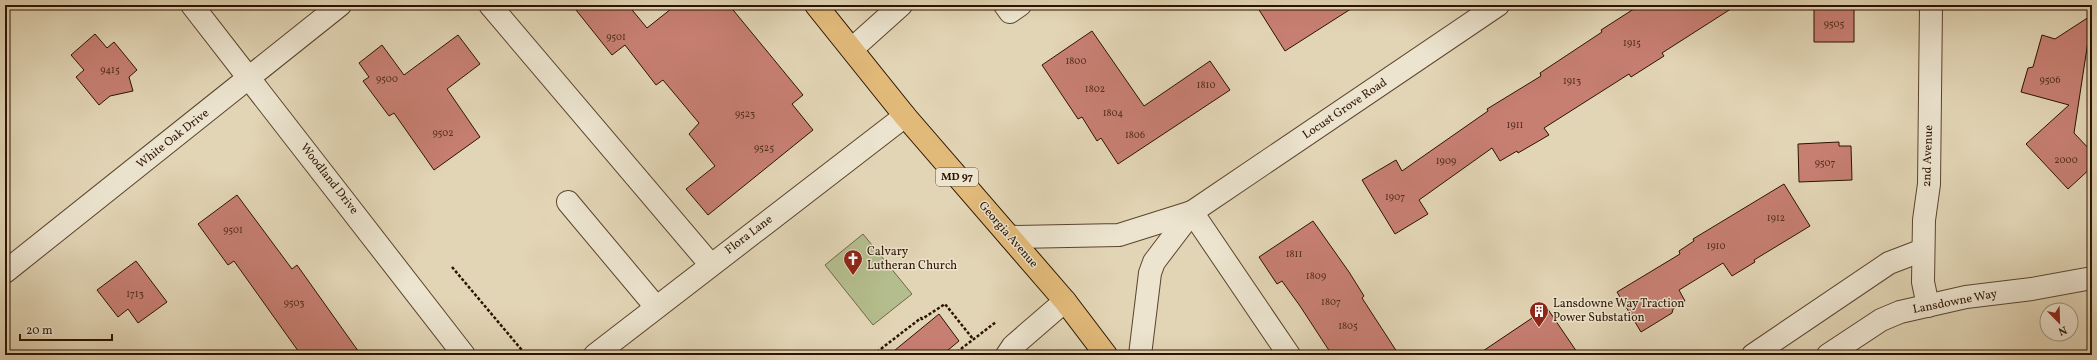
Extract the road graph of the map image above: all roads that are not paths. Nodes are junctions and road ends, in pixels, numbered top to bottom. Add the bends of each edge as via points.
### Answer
1 (192, 5) edge
2 (340, 5) edge
3 (490, 5) edge
4 (816, 5) edge
5 (901, 5) edge
6 (1005, 5) edge
7 (1020, 5) edge
8 (1498, 5) edge
9 (1931, 5) edge
10 (852, 49) junction
11 (250, 78) junction
12 (905, 116) junction
13 (568, 202) dead end
14 (1192, 212) junction
15 (1010, 237) junction
16 (1924, 250) junction
17 (710, 264) junction
18 (5, 272) edge
19 (2092, 278) edge
20 (1065, 301) junction
21 (1928, 306) junction
22 (656, 307) junction
23 (464, 355) edge
24 (595, 355) edge
25 (1007, 355) edge
26 (1106, 355) edge
27 (1140, 355) edge
28 (1290, 355) edge
29 (1754, 355) edge
30 (1828, 355) edge

1 - 11 street, Woodland Drive
2 - 11 street, White Oak Drive
3 - 17 street
4 - 10 main road, Georgia Avenue / MD 97
5 - 10 street
6 - 7 street via 1010,12
8 - 14 street, Locust Grove Road
9 - 16 street, 2nd Avenue via 1929,184 1924,220
10 - 12 main road, Georgia Avenue / MD 97
11 - 18 street, White Oak Drive
11 - 23 street, Woodland Drive
12 - 15 main road, Georgia Avenue / MD 97
12 - 17 street, Flora Lane
13 - 22 street
14 - 15 street, Locust Grove Road via 1119,235
14 - 27 street, Locust Grove Road via 1154,262 1150,273
14 - 28 street
15 - 20 main road, Georgia Avenue / MD 97
16 - 21 street, 2nd Avenue via 1923,282
16 - 29 street via 1890,263
17 - 22 street, Flora Lane
19 - 21 street, Lansdowne Way via 1966,297
20 - 25 street via 1013,346
20 - 26 main road, Georgia Avenue / MD 97
21 - 30 street, Lansdowne Way via 1900,312 1881,320
22 - 24 street, Flora Lane

